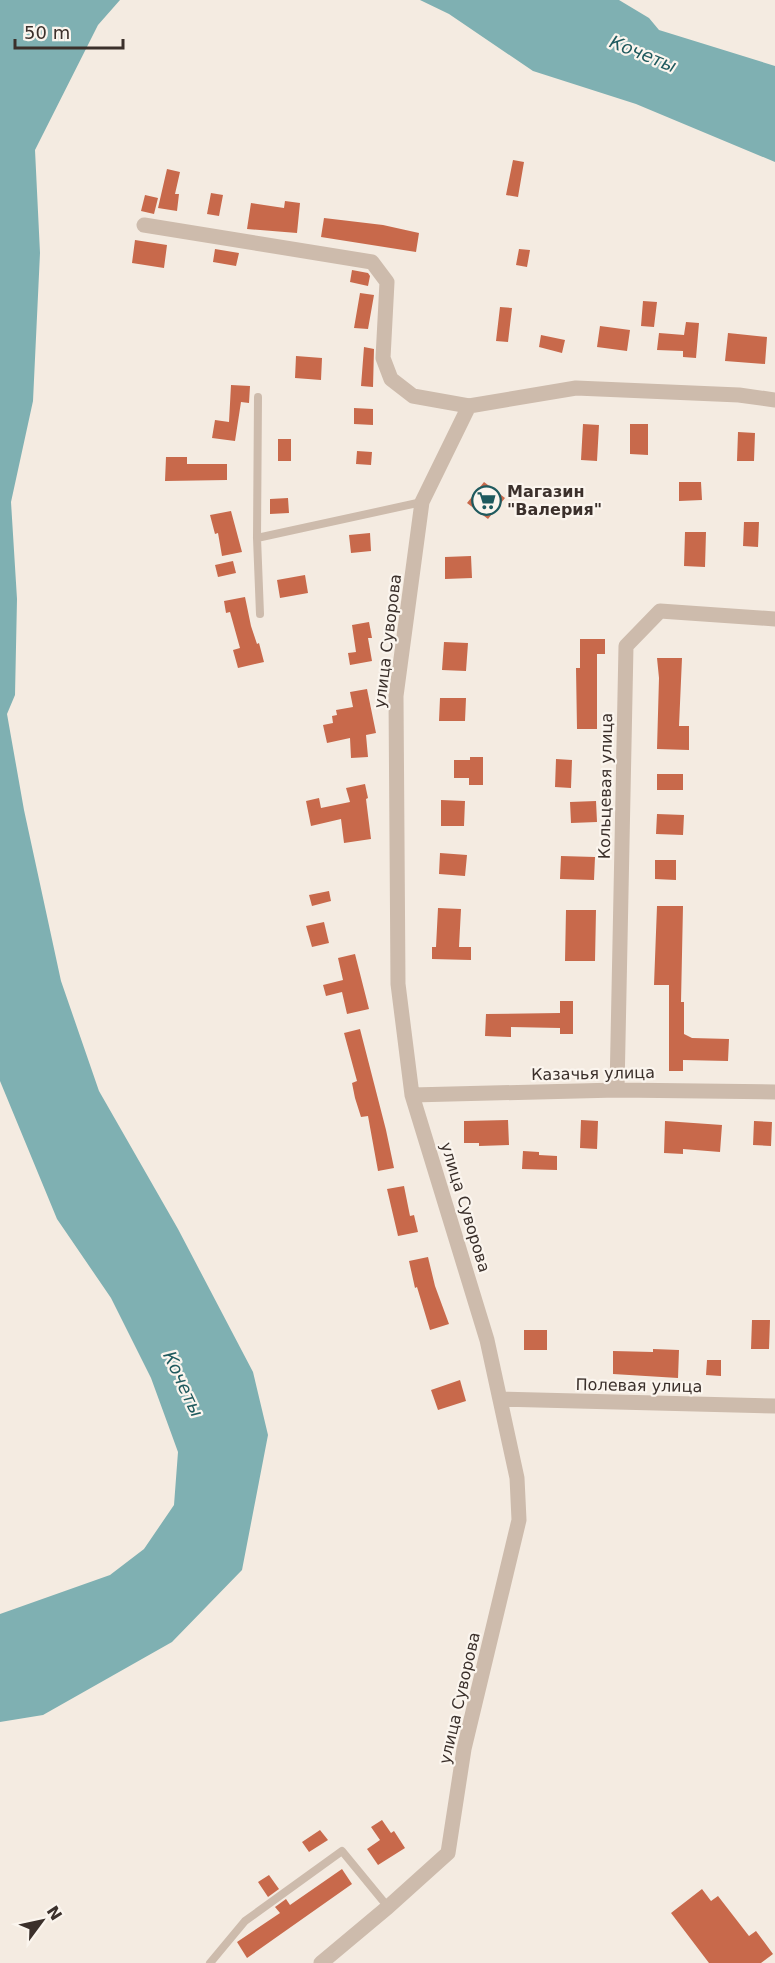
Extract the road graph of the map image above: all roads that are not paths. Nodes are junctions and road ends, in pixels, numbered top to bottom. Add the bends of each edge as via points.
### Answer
1 (144, 225) dead end
2 (258, 397) dead end
3 (775, 400) edge
4 (469, 406) junction
5 (422, 502) junction
6 (257, 538) junction
7 (260, 614) dead end
8 (775, 619) edge
9 (617, 1090) junction
10 (775, 1092) edge
11 (412, 1095) junction
12 (502, 1399) junction
13 (775, 1406) edge
14 (388, 1907) junction
15 (210, 1963) edge
16 (321, 1963) edge

1 - 4 street via 372,262 387,282 383,358 391,379 413,396
2 - 6 lane
3 - 4 street via 576,388
4 - 5 street, улица Суворова
5 - 6 lane
5 - 11 street, улица Суворова via 396,696 398,984
6 - 7 lane
8 - 9 street, Кольцевая улица via 660,611 626,646
9 - 10 street, Казачья улица
9 - 11 street, Казачья улица
11 - 12 street, улица Суворова via 488,1340
12 - 13 street, Полевая улица
12 - 14 street, улица Суворова via 517,1478 519,1520 464,1749 448,1853
14 - 15 lane via 342,1851 245,1921
14 - 16 street, улица Суворова

